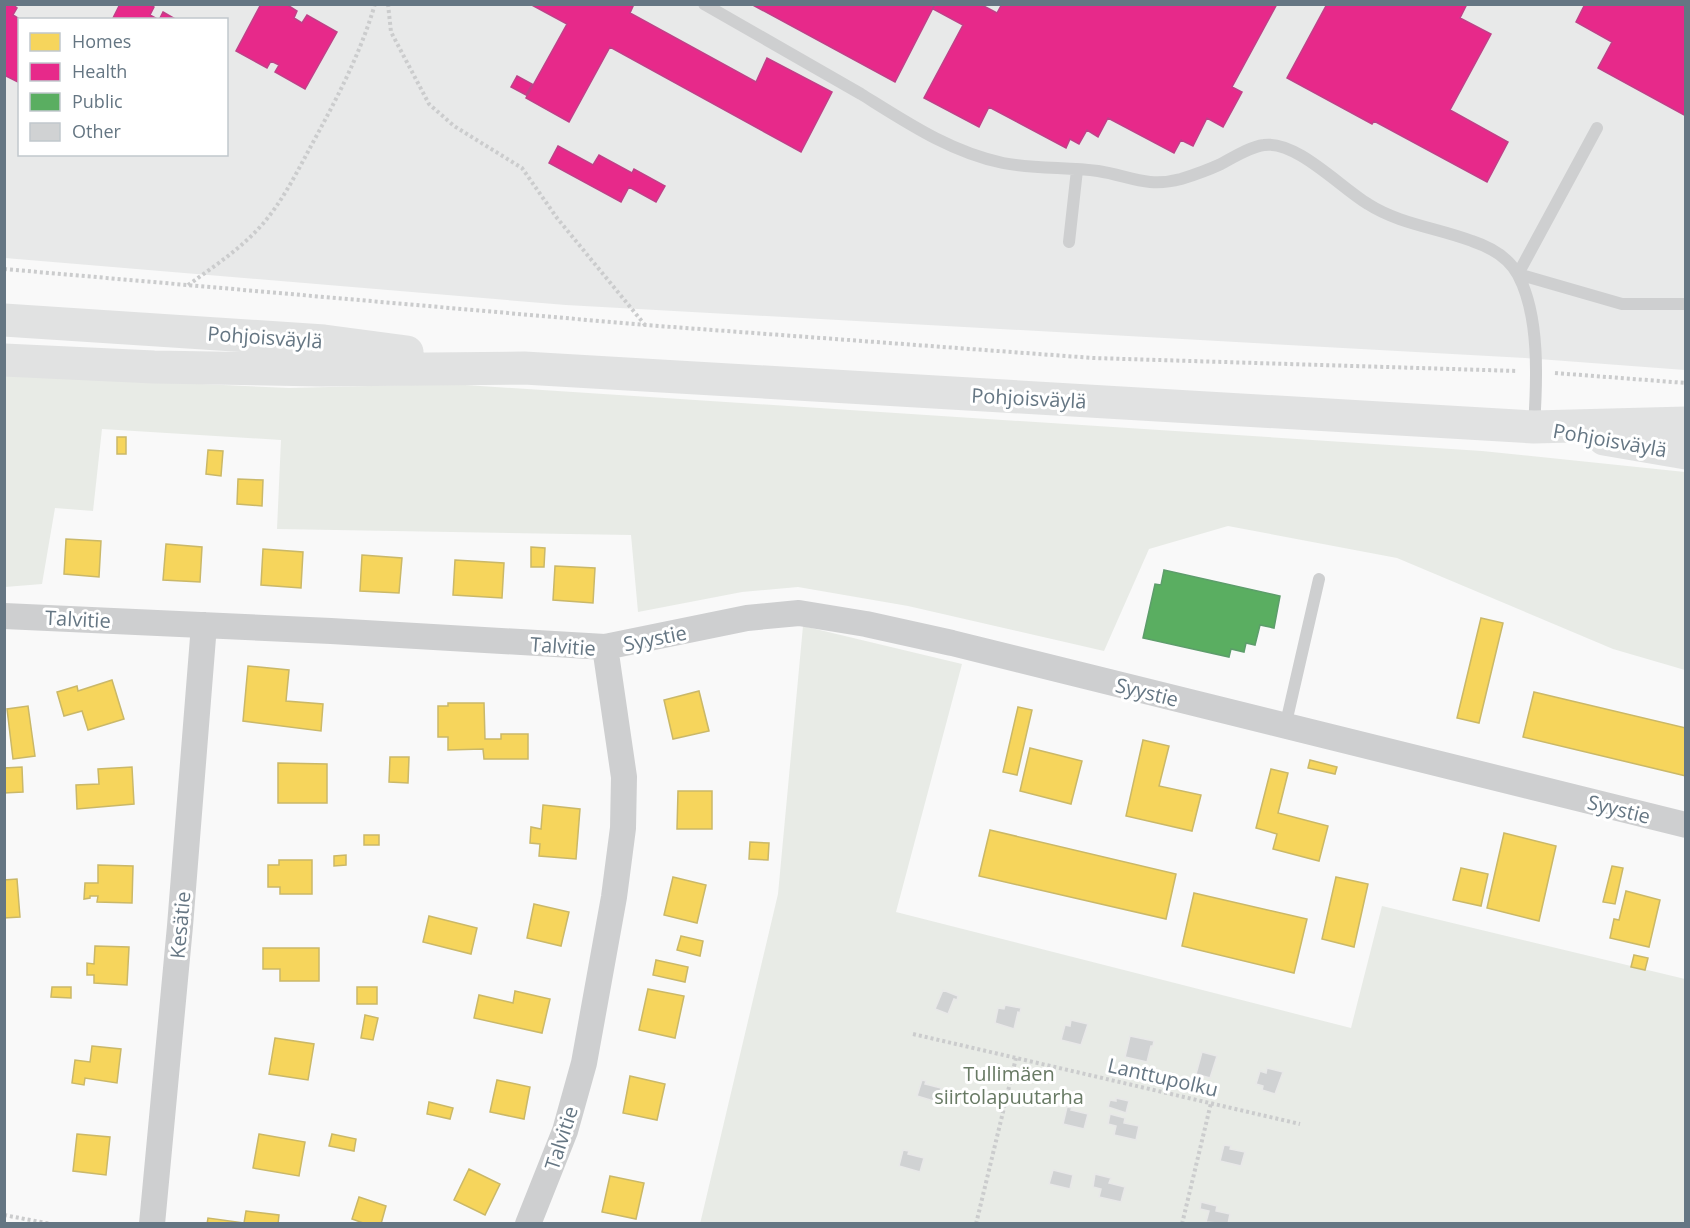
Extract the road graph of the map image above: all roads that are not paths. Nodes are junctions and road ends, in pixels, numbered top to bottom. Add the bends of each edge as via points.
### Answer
1 (704, 4) edge
2 (1597, 128) dead end
3 (1077, 170) junction
4 (1069, 242) dead end
5 (1518, 274) junction
6 (1686, 304) edge
7 (4, 320) edge
8 (4, 360) edge
9 (524, 368) junction
10 (1686, 423) edge
11 (1534, 427) junction
12 (1686, 453) edge
13 (1319, 579) dead end
14 (4, 616) edge
15 (204, 625) junction
16 (605, 647) junction
17 (1285, 726) junction
18 (1686, 825) edge
19 (152, 1224) edge
20 (528, 1224) edge

1 - 3 lane via 918,130 969,154 1005,163
2 - 5 lane
3 - 4 lane
3 - 5 lane via 1154,184 1216,166 1264,144 1282,146 1370,206 1493,250
5 - 6 lane via 1622,304
5 - 11 lane via 1528,303 1537,372
7 - 9 main road, Pohjoisväylä via 324,341
8 - 9 main road, Pohjoisväylä via 309,370
9 - 11 main road, Pohjoisväylä
10 - 11 main road, Pohjoisväylä
11 - 12 main road, Pohjoisväylä
13 - 17 lane
14 - 15 street, Talvitie
15 - 16 street, Talvitie
15 - 19 street, Kesätie
16 - 17 street, Syystie via 747,618 799,613 952,643
16 - 20 street, Talvitie via 624,777 623,828 584,1063 565,1131
17 - 18 street, Syystie

